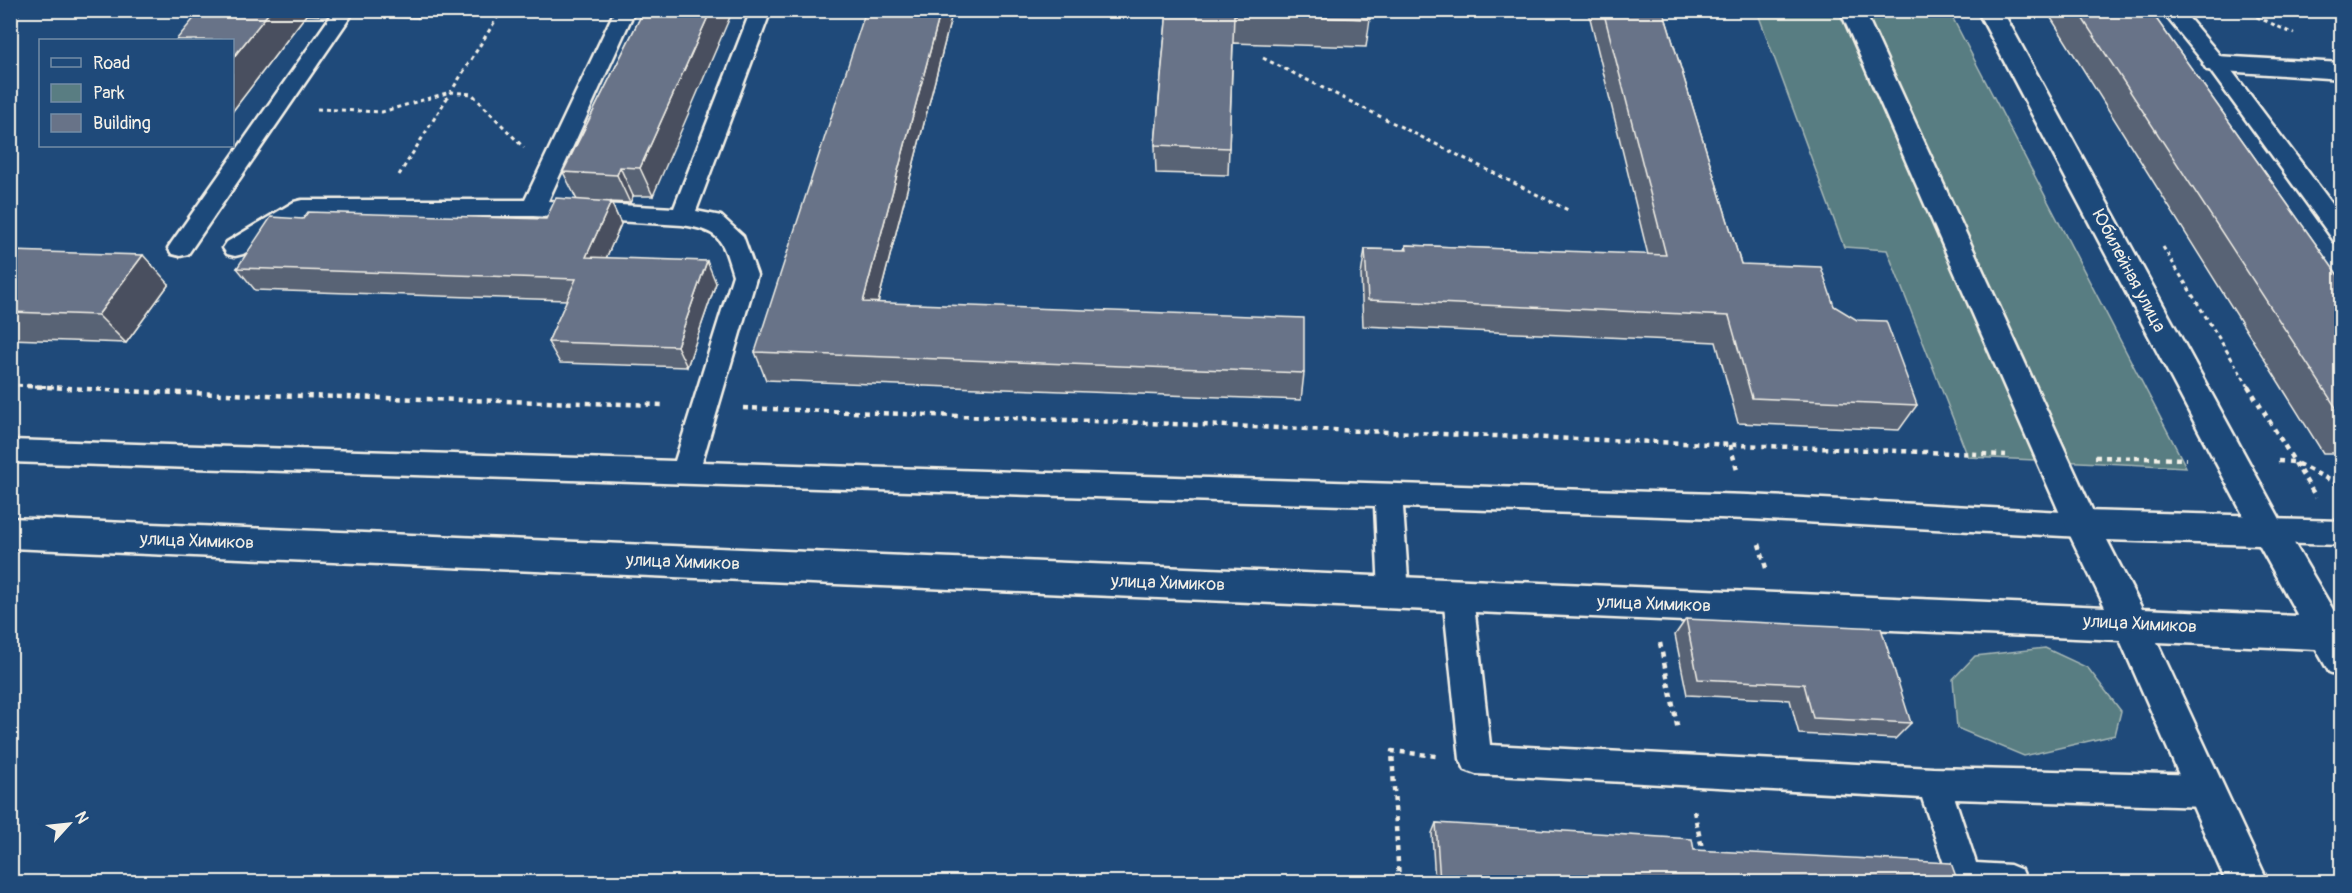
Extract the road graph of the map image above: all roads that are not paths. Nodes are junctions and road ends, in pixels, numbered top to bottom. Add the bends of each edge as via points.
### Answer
1 (345, 10) edge
2 (625, 10) edge
3 (761, 10) edge
4 (1852, 10) edge
5 (1989, 10) edge
6 (2171, 10) edge
7 (2216, 64) junction
8 (2342, 70) edge
9 (533, 207) junction
10 (682, 218) junction
11 (2342, 235) edge
12 (180, 248) dead end
13 (235, 248) dead end
14 (10, 451) edge
15 (685, 472) junction
16 (1388, 495) junction
17 (2082, 525) junction
18 (2269, 531) junction
19 (10, 533) edge
20 (2340, 533) edge
21 (1394, 593) junction
22 (1458, 596) junction
23 (2131, 624) junction
24 (2334, 647) edge
25 (1933, 783) junction
26 (2206, 791) junction
27 (2010, 882) edge
28 (2247, 882) edge

1 - 12 lane
2 - 9 lane
3 - 10 lane
4 - 17 main road
5 - 18 main road, Юбилейная улица
6 - 7 lane
7 - 8 main road
7 - 11 lane
9 - 10 lane
9 - 13 lane via 302,208
10 - 15 lane via 713,222 735,242 745,275
14 - 15 lane
15 - 16 lane
16 - 17 lane via 1748,507
16 - 21 lane
17 - 18 main road
17 - 23 main road
18 - 20 lane
18 - 24 main road, Юбилейная улица
19 - 21 main road, улица Химиков
21 - 22 main road, улица Химиков
22 - 23 main road, улица Химиков
22 - 25 lane via 1476,759
23 - 24 main road, улица Химиков
23 - 26 main road
25 - 26 lane
25 - 27 lane via 1965,879
26 - 28 main road

